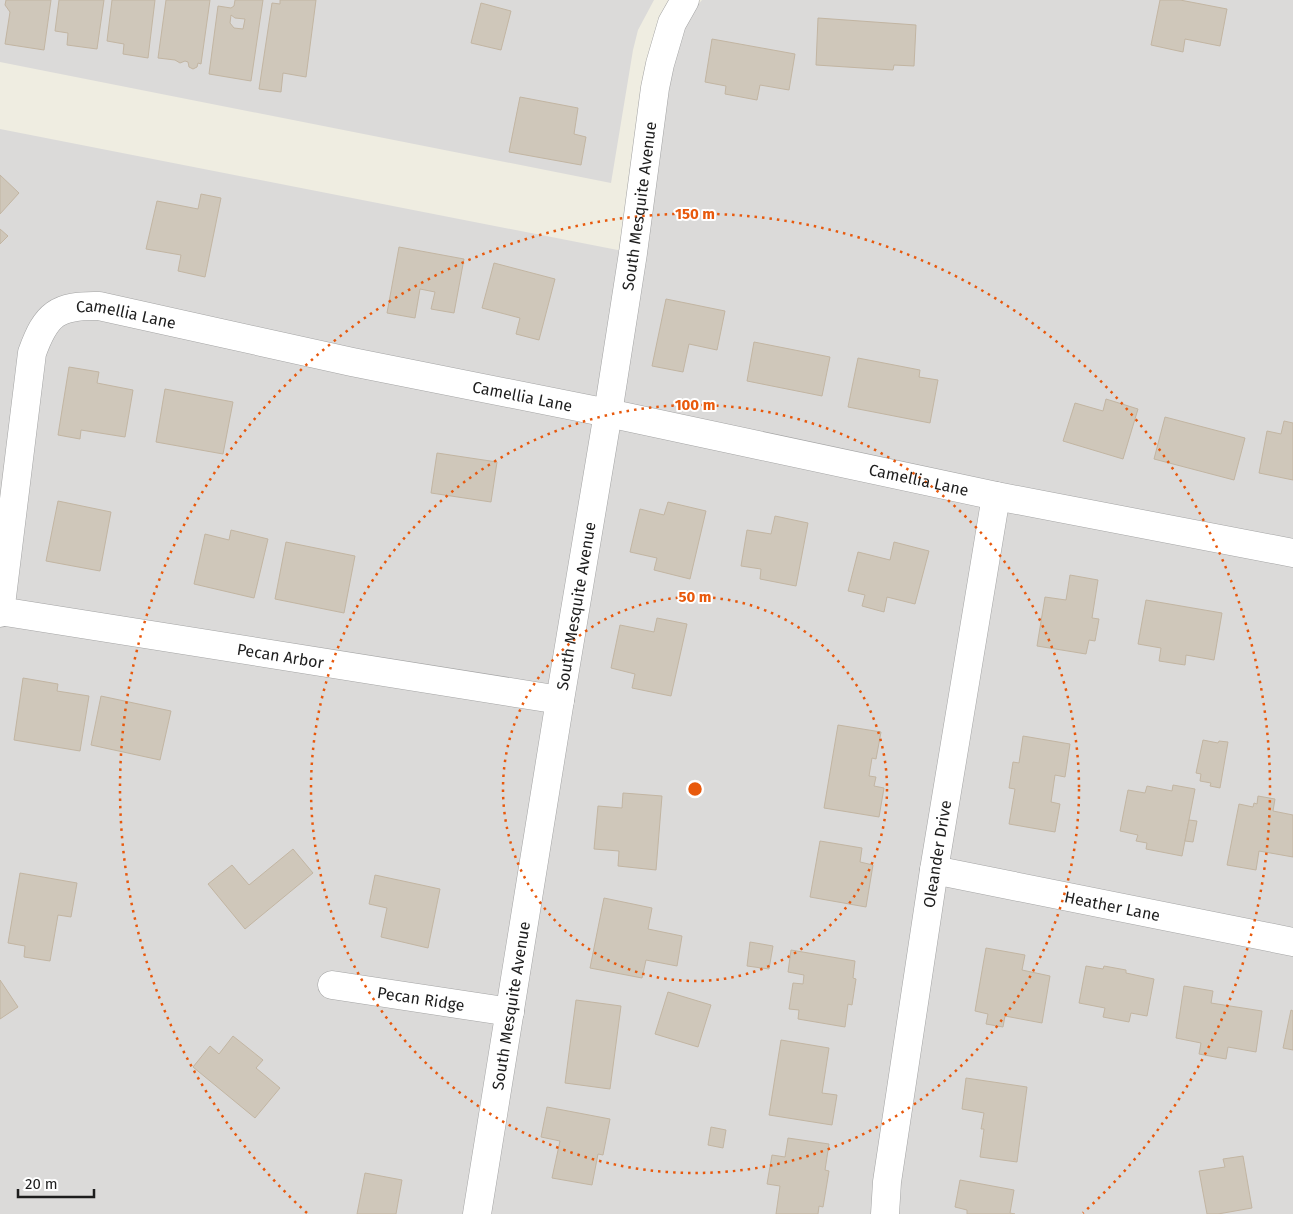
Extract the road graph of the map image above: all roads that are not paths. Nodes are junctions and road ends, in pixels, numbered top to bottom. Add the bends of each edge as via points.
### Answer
1 (684, 0) edge
2 (608, 413) junction
3 (996, 496) junction
4 (1293, 553) edge
5 (0, 612) edge
6 (560, 700) junction
7 (934, 870) junction
8 (1293, 942) edge
9 (332, 985) dead end
10 (510, 1012) junction
11 (476, 1214) edge
12 (885, 1214) edge

1 - 2 street, South Mesquite Avenue via 672,22 655,88
2 - 3 street, Camellia Lane
2 - 5 street, Camellia Lane via 352,362 99,306 66,308 43,328 32,354
2 - 6 street, South Mesquite Avenue
3 - 4 street, Camellia Lane
3 - 7 street, Oleander Drive
5 - 6 street, Pecan Arbor
6 - 10 street, South Mesquite Avenue
7 - 8 street, Heather Lane
7 - 12 street, Oleander Drive via 889,1165
9 - 10 street, Pecan Ridge
10 - 11 street, South Mesquite Avenue

